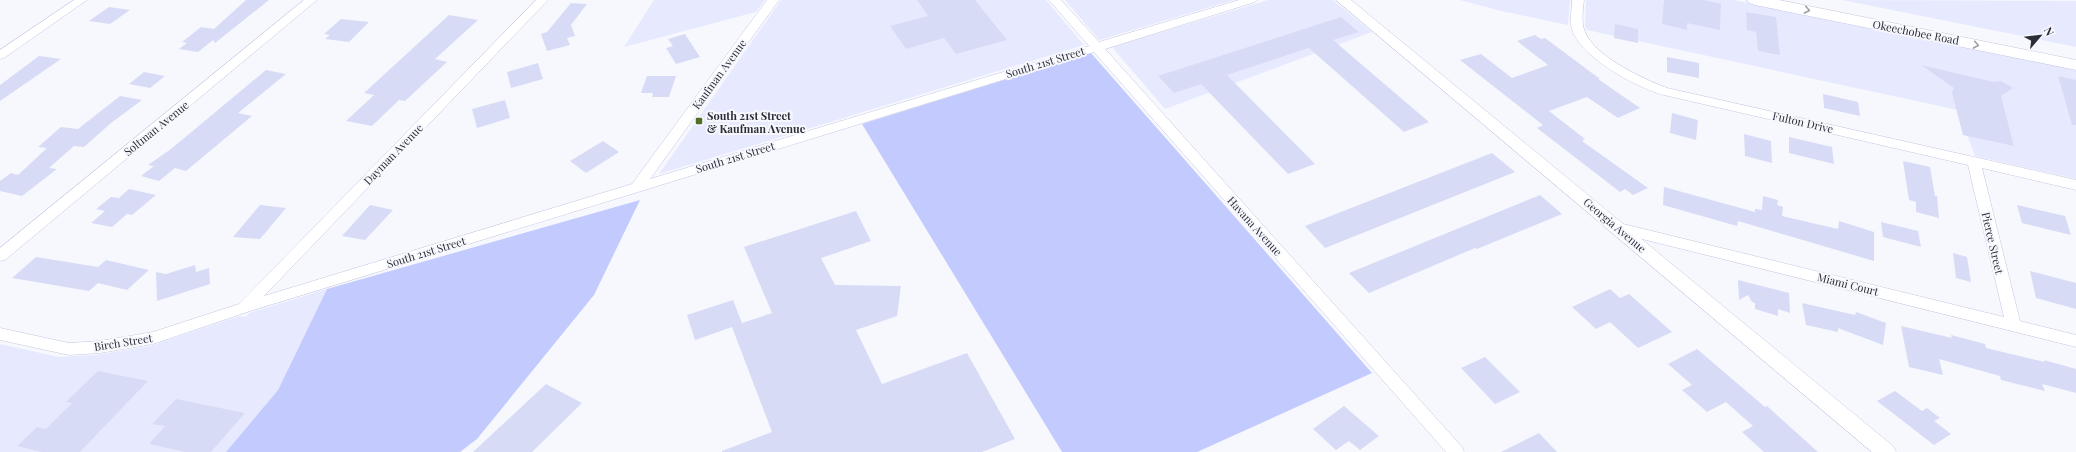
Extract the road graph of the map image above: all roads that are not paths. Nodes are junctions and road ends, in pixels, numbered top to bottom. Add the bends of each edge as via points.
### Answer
1 (81, 0) edge
2 (311, 0) edge
3 (542, 0) edge
4 (773, 0) edge
5 (1055, 0) edge
6 (1251, 0) edge
7 (1343, 0) edge
8 (1578, 0) edge
9 (1755, 0) edge
10 (1821, 0) edge
11 (1095, 46) junction
12 (2076, 51) edge
13 (0, 55) edge
14 (2076, 65) edge
15 (1974, 161) junction
16 (2076, 185) edge
17 (637, 187) junction
18 (1619, 228) junction
19 (0, 256) edge
20 (243, 308) junction
21 (2013, 325) junction
22 (0, 334) edge
23 (2076, 341) edge
24 (1456, 452) edge
25 (1886, 452) edge

1 - 13 street
2 - 19 street, Soltman Avenue
3 - 20 street, Dayman Avenue
4 - 17 street, Kaufman Avenue
5 - 11 street, Havana Avenue
6 - 11 street, South 21st Street
7 - 18 street, Georgia Avenue
8 - 15 street, Fulton Drive via 1577,26 1588,44 1599,56 1633,79 1664,91
9 -> 14 main road, Okeechobee Road
10 - 12 main road, Okeechobee Road
11 - 17 street, South 21st Street
11 - 24 street, Havana Avenue
15 - 16 street, Fulton Drive
15 - 21 street, Pierce Street
17 - 20 street, South 21st Street
18 - 21 street, Miami Court
18 - 25 street, Georgia Avenue
20 - 22 street, Birch Street via 153,338 100,347 69,349
21 - 23 street, Miami Court

